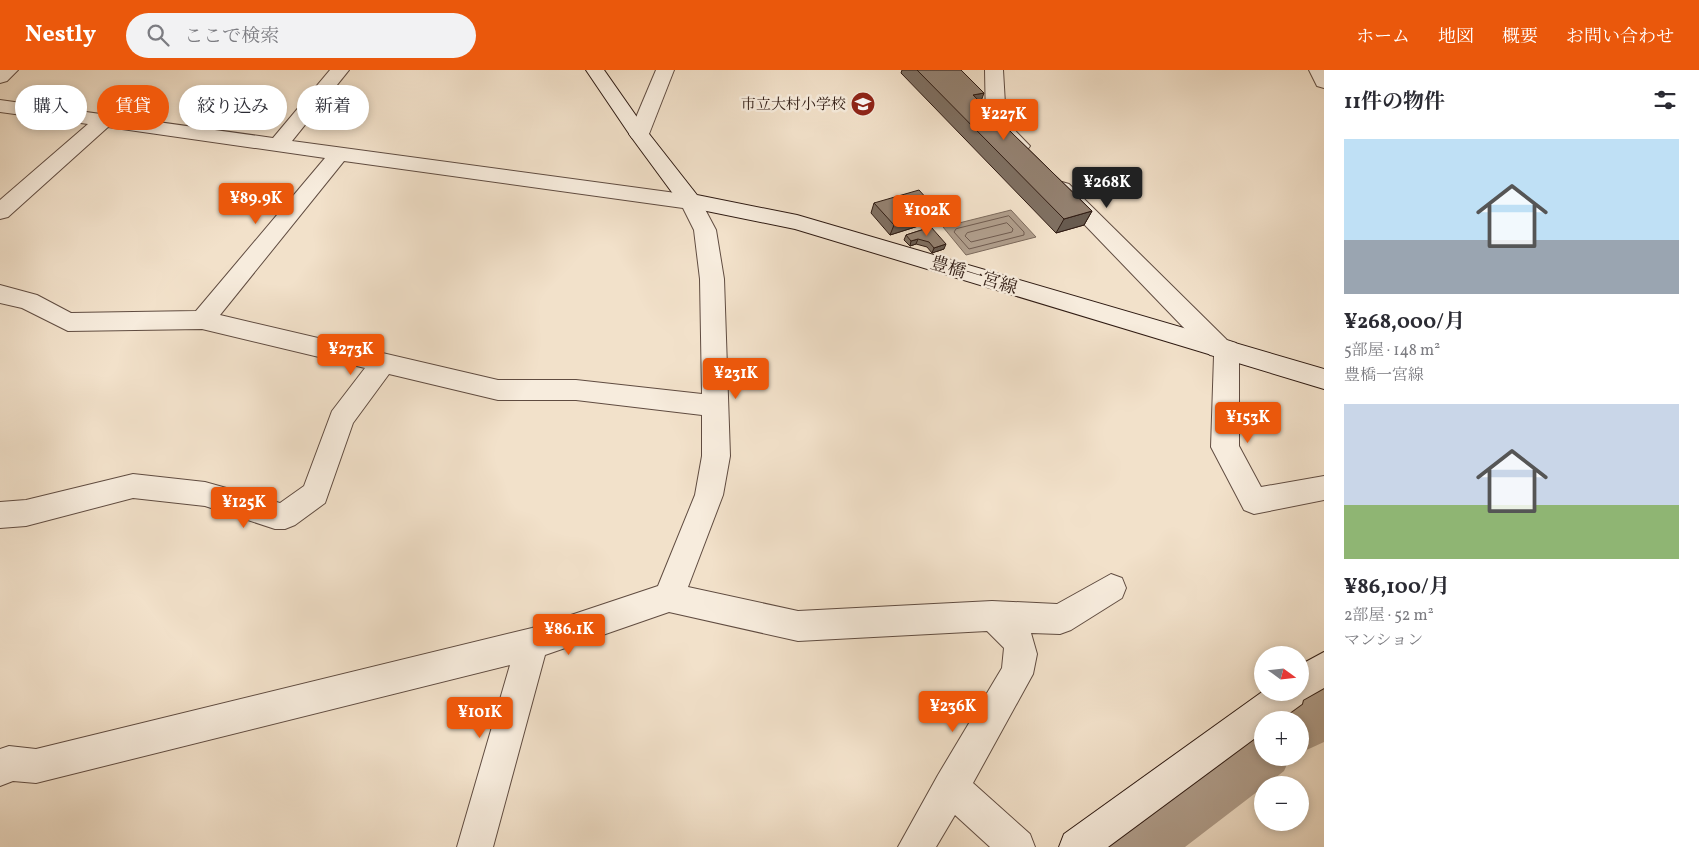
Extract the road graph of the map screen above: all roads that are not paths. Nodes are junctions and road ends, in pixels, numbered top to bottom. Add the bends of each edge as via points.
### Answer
1 (9, 70) edge
2 (340, 70) edge
3 (596, 70) edge
4 (664, 70) edge
5 (994, 70) edge
6 (1318, 70) edge
7 (0, 77) edge
8 (1324, 82) edge
9 (0, 106) edge
10 (97, 121) edge
11 (97, 126) edge
12 (163, 130) edge
13 (639, 134) junction
14 (278, 145) junction
15 (339, 154) junction
16 (690, 201) junction
17 (0, 212) edge
18 (0, 294) edge
19 (202, 320) junction
20 (1223, 349) junction
21 (383, 363) junction
22 (1324, 379) edge
23 (715, 406) junction
24 (1324, 488) edge
25 (0, 515) edge
26 (1111, 588) dead end
27 (669, 597) junction
28 (992, 616) junction
29 (532, 644) junction
30 (1324, 668) edge
31 (1309, 679) edge
32 (1278, 701) edge
33 (0, 769) edge
34 (950, 787) junction
35 (475, 847) edge
36 (916, 847) edge
37 (1017, 847) edge
38 (1077, 847) edge

1 - 7 street
2 - 14 street
3 - 13 street
4 - 13 street
5 - 20 street via 996,123
6 - 8 street
9 - 10 street, 豊橋一宮線
11 - 17 street
12 - 14 street, 豊橋一宮線
13 - 16 street
14 - 15 street, 豊橋一宮線
15 - 16 street, 豊橋一宮線
15 - 19 street
16 - 20 street, 豊橋一宮線 via 797,222
16 - 23 street via 705,230 712,279
18 - 19 street via 29,301 68,322
19 - 21 street
20 - 22 street, 豊橋一宮線
20 - 24 street via 1225,447 1254,501
21 - 23 street via 498,390 576,390
21 - 25 street via 341,419 315,494 285,516 275,516 206,494 133,486 26,513
23 - 27 street via 716,456 709,495
26 - 28 street via 1060,620
27 - 28 street via 798,626
27 - 29 street
28 - 34 street via 1015,634 1022,656 1017,674
29 - 33 street via 36,766 9,763
29 - 35 street
30 - 31 street
32 - 38 street
34 - 36 street
34 - 37 street

